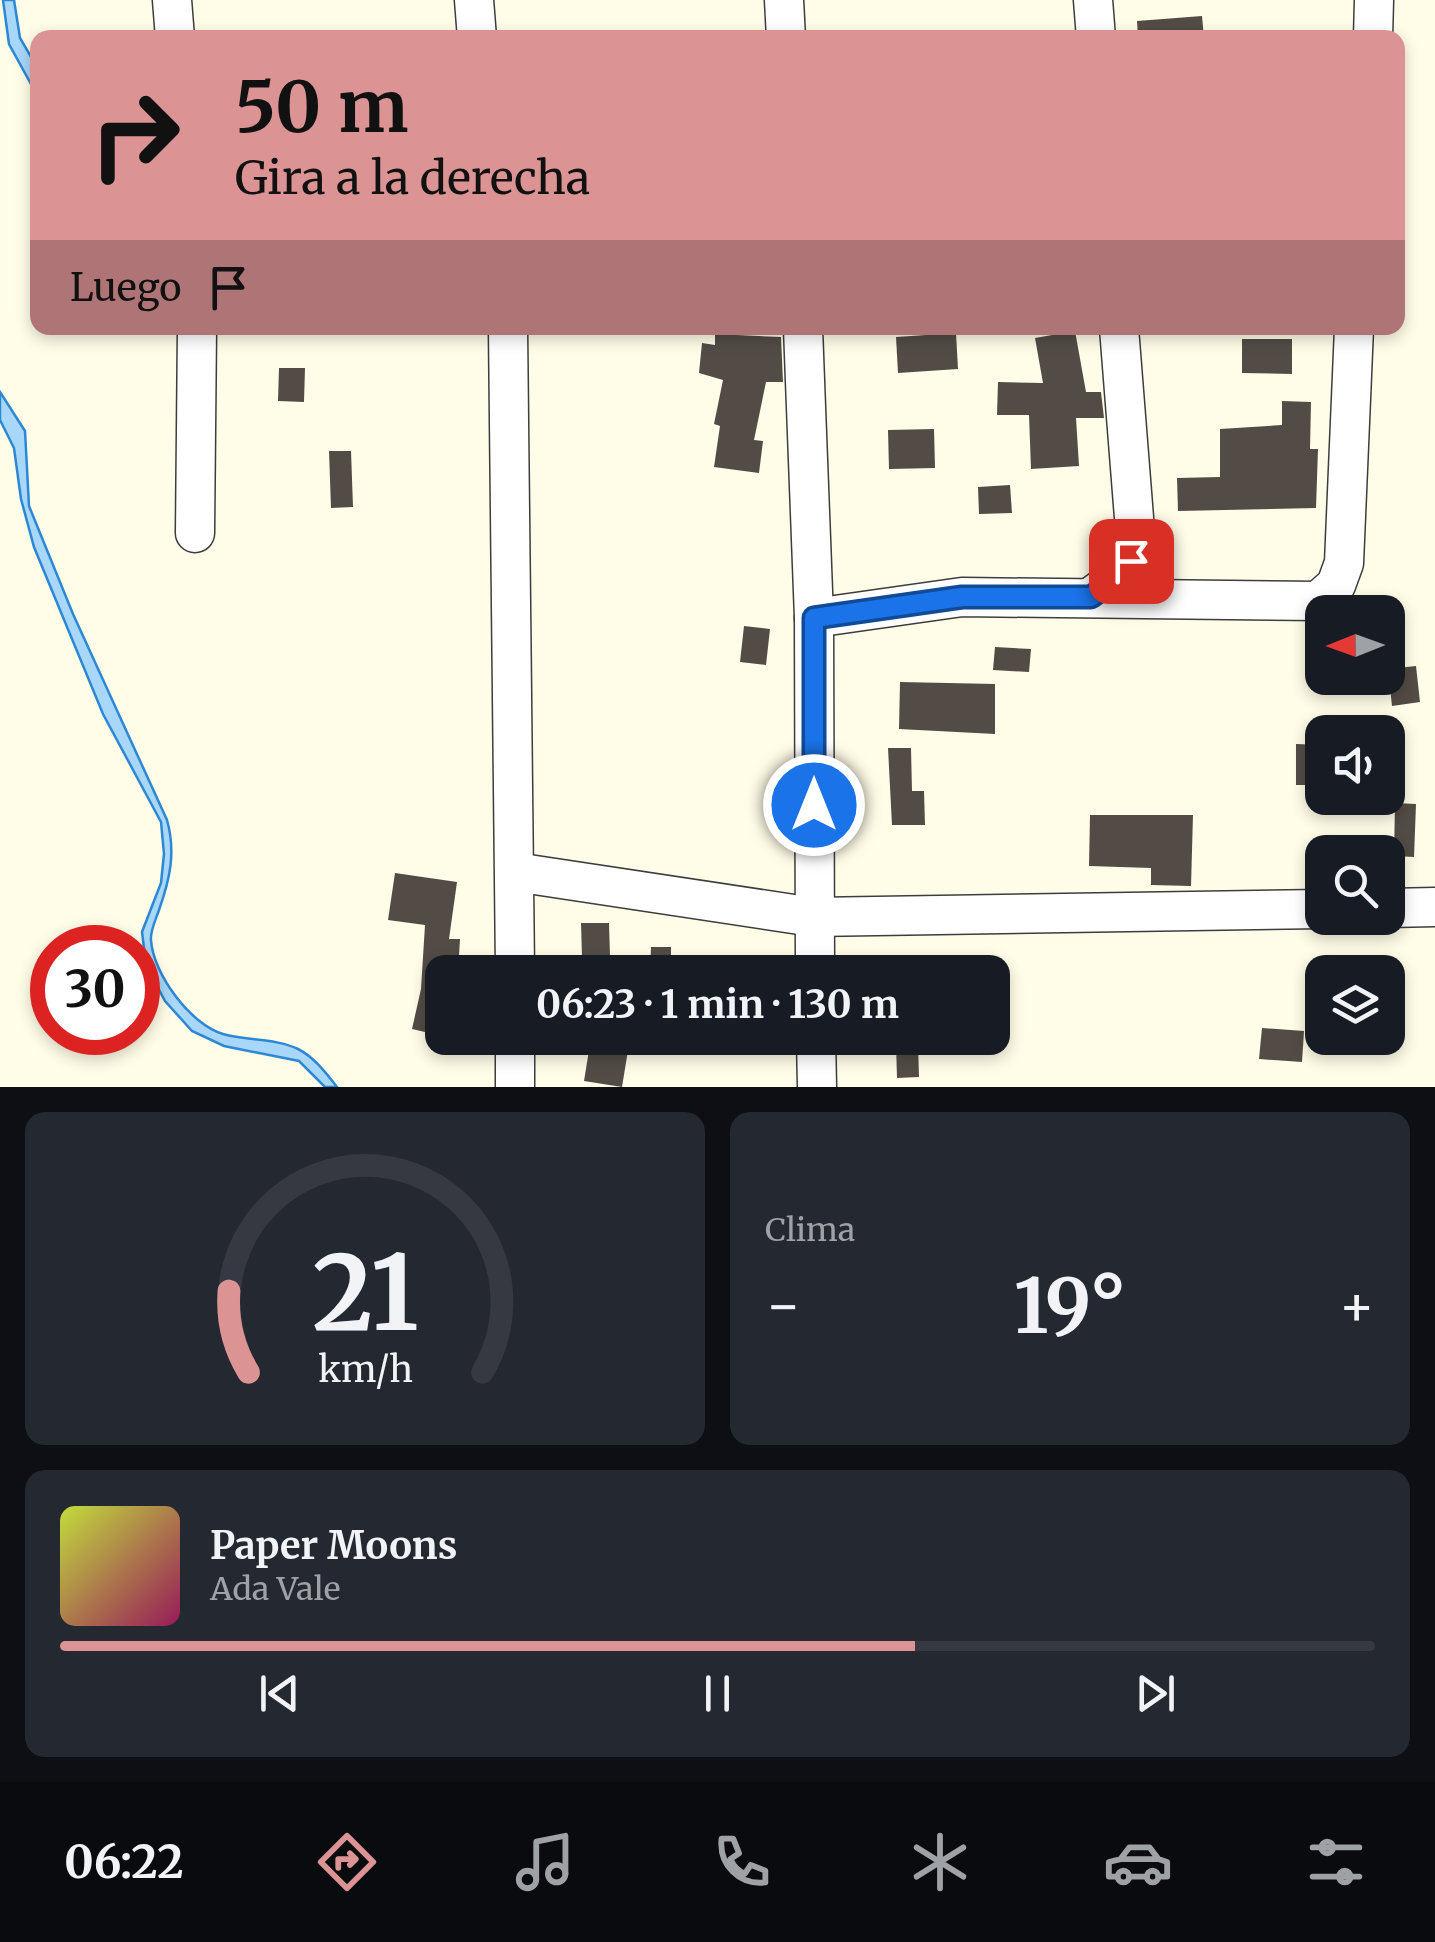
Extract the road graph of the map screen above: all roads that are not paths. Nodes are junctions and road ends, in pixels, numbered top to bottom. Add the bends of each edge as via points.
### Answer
1 (172, 0) edge
2 (474, 0) edge
3 (784, 0) edge
4 (1093, 0) edge
5 (1374, 0) edge
6 (174, 30) edge
7 (477, 30) edge
8 (786, 30) edge
9 (1095, 30) edge
10 (1373, 30) edge
11 (197, 335) edge
12 (508, 335) edge
13 (803, 335) edge
14 (1120, 335) edge
15 (1354, 335) edge
16 (195, 533) dead end
17 (1091, 597) junction
18 (814, 618) junction
19 (515, 872) junction
20 (1435, 907) edge
21 (1405, 908) edge
22 (1305, 909) edge
23 (813, 918) junction
24 (515, 955) edge
25 (814, 955) edge
26 (515, 1055) edge
27 (816, 1055) edge
28 (516, 1087) edge
29 (817, 1087) edge

1 - 6 street
2 - 7 street
3 - 8 street
4 - 9 street
5 - 10 street
11 - 16 street
12 - 19 street
13 - 18 street
14 - 17 street via 1136,543 1120,576
15 - 17 street via 1344,563 1336,585 1318,601
17 - 18 street via 962,597
18 - 23 street
19 - 23 street
19 - 24 street
20 - 21 street
22 - 23 street
23 - 25 street
26 - 28 street
27 - 29 street

